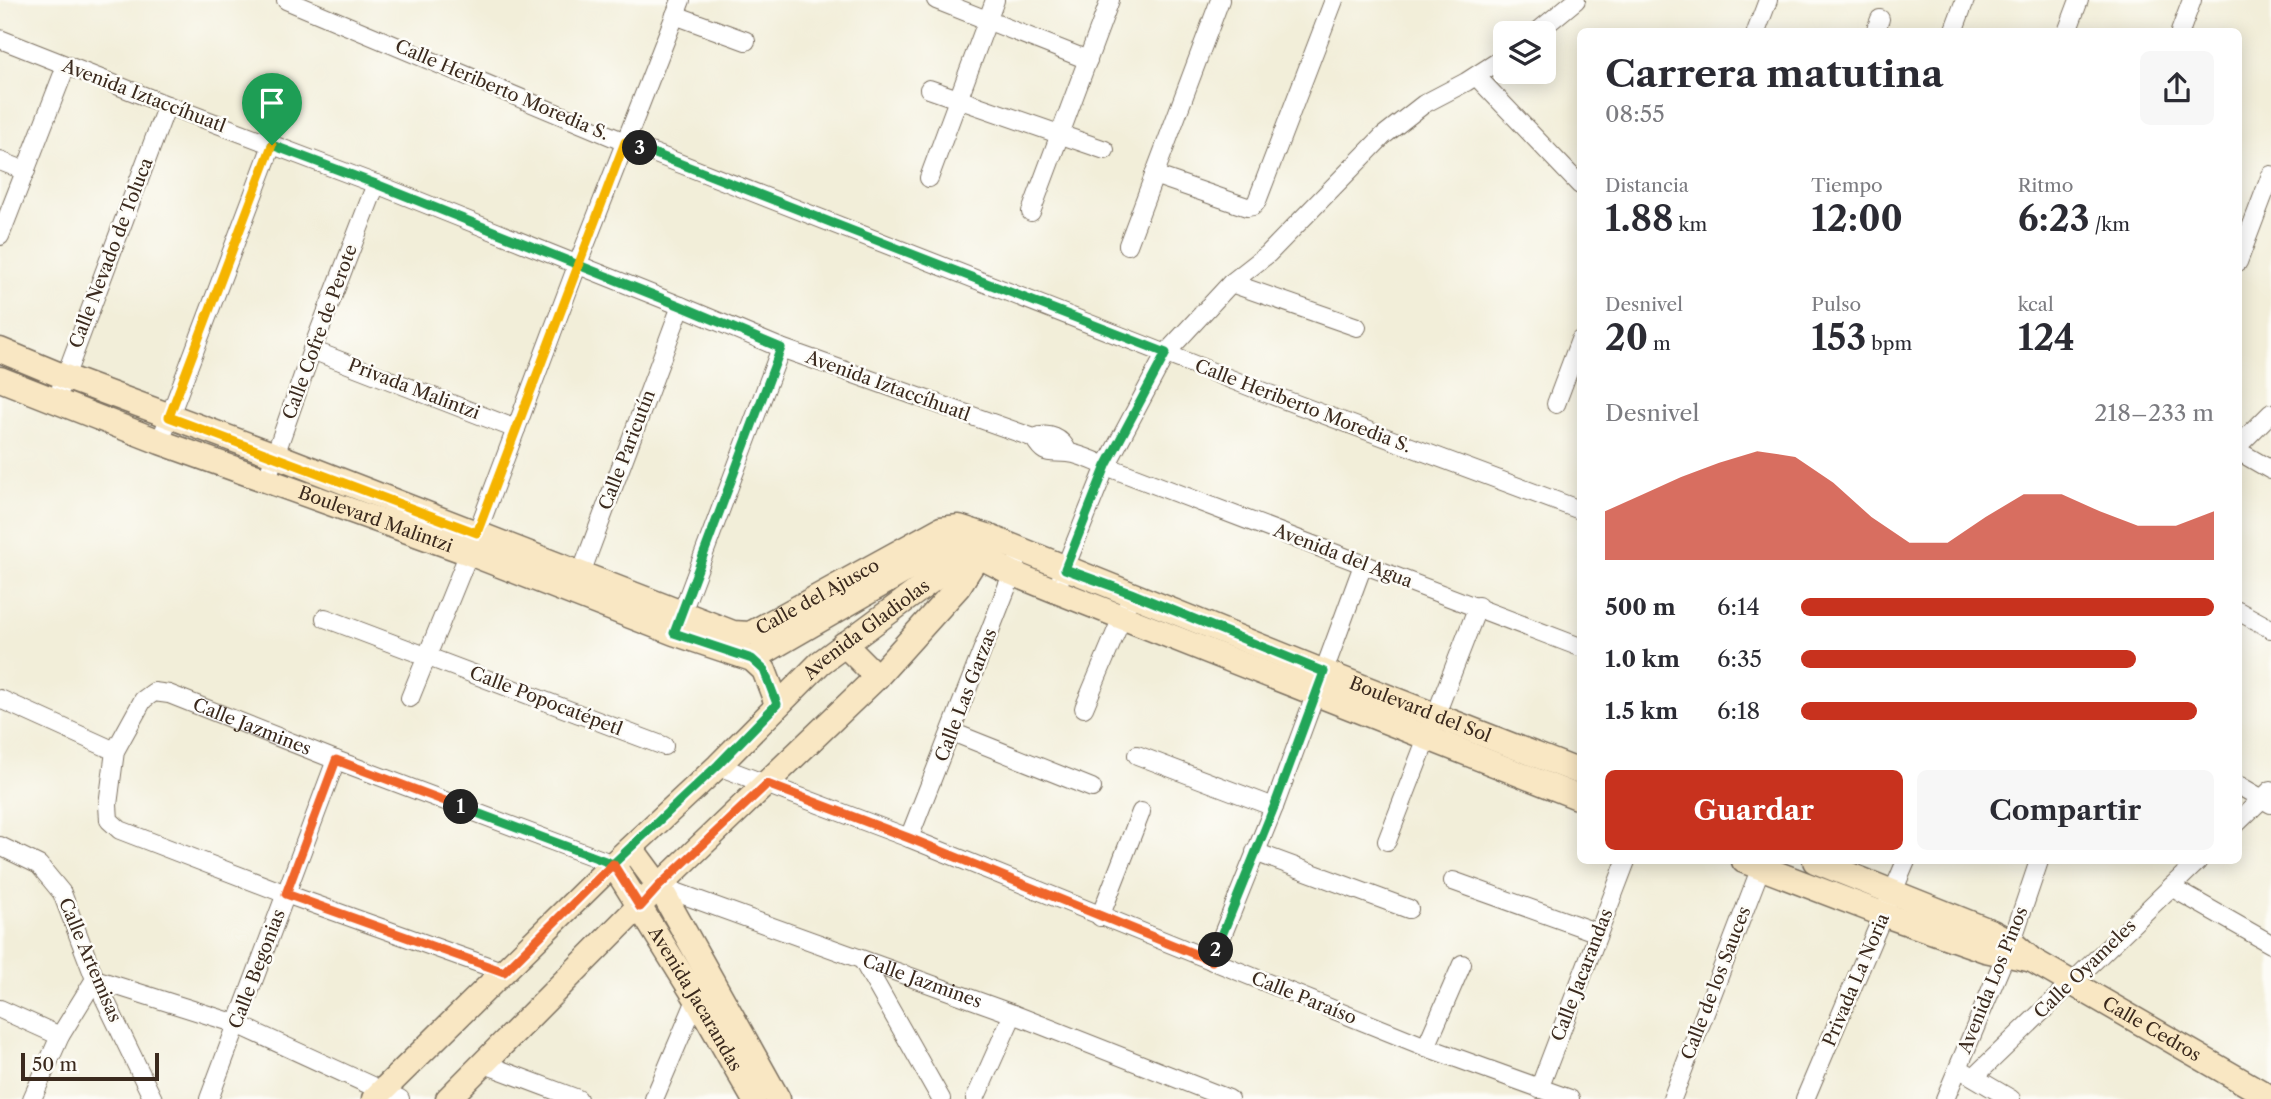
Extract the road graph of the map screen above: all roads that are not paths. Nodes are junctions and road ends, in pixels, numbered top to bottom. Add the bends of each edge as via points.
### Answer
1 (286, 0) edge
2 (936, 0) edge
3 (995, 0) edge
4 (1110, 0) edge
5 (1220, 0) edge
6 (1334, 0) edge
7 (1576, 0) edge
8 (1768, 0) edge
9 (1965, 0) edge
10 (2079, 0) edge
11 (2192, 0) edge
12 (678, 8) edge
13 (987, 20) junction
14 (1551, 21) edge
15 (1758, 28) edge
16 (1954, 28) edge
17 (2068, 28) edge
18 (2182, 28) edge
19 (0, 39) edge
20 (746, 41) dead end
21 (1088, 60) junction
22 (1493, 65) edge
23 (66, 66) junction
24 (1476, 76) junction
25 (929, 89) dead end
26 (958, 99) junction
27 (167, 105) junction
28 (1060, 134) junction
29 (625, 142) junction
30 (272, 145) junction
31 (1105, 150) dead end
32 (0, 161) edge
33 (26, 171) junction
34 (1154, 175) junction
35 (2271, 175) edge
36 (929, 178) dead end
37 (1577, 181) edge
38 (376, 184) junction
39 (1031, 212) dead end
40 (0, 236) edge
41 (1128, 245) dead end
42 (2242, 251) edge
43 (577, 266) junction
44 (1231, 283) junction
45 (681, 306) junction
46 (1357, 327) dead end
47 (781, 348) junction
48 (1577, 348) edge
49 (0, 350) edge
50 (312, 350) junction
51 (1166, 353) junction
52 (65, 377) junction
53 (0, 379) edge
54 (57, 401) junction
55 (1556, 404) dead end
56 (2271, 413) edge
57 (169, 417) junction
58 (516, 429) junction
59 (160, 442) junction
60 (2242, 445) edge
61 (2242, 452) edge
62 (275, 455) junction
63 (1106, 466) junction
64 (2271, 470) edge
65 (266, 481) junction
66 (1577, 509) edge
67 (948, 528) joint
68 (473, 543) junction
69 (982, 546) junction
70 (1017, 562) junction
71 (1363, 565) junction
72 (1061, 580) junction
73 (578, 584) junction
74 (1131, 593) junction
75 (1478, 606) junction
76 (2242, 613) edge
77 (1122, 617) junction
78 (325, 618) dead end
79 (678, 623) junction
80 (2271, 629) edge
81 (1226, 632) junction
82 (844, 644) junction
83 (1577, 646) edge
84 (1217, 655) junction
85 (427, 656) junction
86 (752, 659) junction
87 (877, 677) junction
88 (1319, 683) junction
89 (410, 698) dead end
90 (0, 699) edge
91 (777, 704) junction
92 (1084, 708) dead end
93 (1432, 727) junction
94 (952, 732) junction
95 (664, 746) dead end
96 (114, 751) junction
97 (1137, 755) dead end
98 (336, 760) junction
99 (718, 765) junction
100 (1577, 771) edge
101 (767, 784) junction
102 (2242, 787) edge
103 (1092, 789) dead end
104 (1577, 797) edge
105 (2268, 798) edge
106 (1274, 807) junction
107 (1141, 811) dead end
108 (2242, 819) edge
109 (909, 838) junction
110 (1387, 841) dead end
111 (0, 846) edge
112 (1255, 852) junction
113 (622, 856) junction
114 (1625, 864) edge
115 (1752, 864) edge
116 (1820, 864) edge
117 (1905, 864) edge
118 (2038, 864) edge
119 (2194, 864) edge
120 (1452, 881) dead end
121 (659, 886) junction
122 (2171, 887) junction
123 (286, 894) junction
124 (1889, 903) junction
125 (640, 907) junction
126 (1409, 909) dead end
127 (1100, 916) junction
128 (1598, 933) junction
129 (2271, 944) edge
130 (2008, 949) junction
131 (863, 961) junction
132 (1212, 961) junction
133 (1462, 964) dead end
134 (504, 972) junction
135 (708, 973) junction
136 (95, 979) junction
137 (2071, 982) junction
138 (696, 998) junction
139 (0, 1009) edge
140 (1013, 1014) junction
141 (237, 1024) junction
142 (60, 1035) junction
143 (1426, 1047) junction
144 (482, 1063) junction
145 (1957, 1068) junction
146 (1974, 1077) junction
147 (1539, 1089) junction
148 (386, 1096) edge
149 (2271, 1098) edge
150 (32, 1099) edge
151 (153, 1099) edge
152 (209, 1099) edge
153 (448, 1099) edge
154 (578, 1099) edge
155 (654, 1099) edge
156 (754, 1099) edge
157 (778, 1099) edge
158 (941, 1099) edge
159 (975, 1099) edge
160 (1229, 1099) edge
161 (1570, 1099) edge
162 (1672, 1099) edge
163 (1805, 1099) edge
164 (1945, 1099) edge
165 (2011, 1099) edge

1 - 29 street, Calle Heriberto Moredia S.
2 - 13 street
3 - 13 street
4 - 21 street
5 - 34 street
6 - 34 street via 1252,206
7 - 14 street
8 - 15 street
9 - 16 street
10 - 17 street
11 - 18 street
12 - 20 street
12 - 29 street
13 - 21 street
13 - 26 street
19 - 23 street, Avenida Iztaccíhuatl
21 - 28 street
22 - 24 street
23 - 27 street, Avenida Iztaccíhuatl
23 - 33 street
24 - 37 street
24 - 44 street via 1424,104 1383,136 1268,254
25 - 26 street
26 - 28 street
26 - 36 street
27 - 30 street, Avenida Iztaccíhuatl
27 - 52 street, Calle Nevado de Toluca
28 - 31 street
28 - 39 street
29 - 43 street
29 - 51 street, Calle Heriberto Moredia S.
30 - 38 street, Avenida Iztaccíhuatl
30 - 57 street
32 - 33 street
33 - 40 street
34 - 41 street
35 - 42 street
38 - 43 street, Avenida Iztaccíhuatl
38 - 50 street, Calle Cofre de Perote
43 - 45 street, Avenida Iztaccíhuatl
43 - 58 street
44 - 46 street
44 - 51 street
45 - 47 street, Avenida Iztaccíhuatl
45 - 73 street, Calle Paricutín
47 - 63 street, Avenida Iztaccíhuatl via 1034,438 1041,449 1053,454 1068,453
47 - 79 street
48 - 55 street
49 - 52 street, Boulevard Malintzi
50 - 58 street, Privada Malintzi
50 - 62 street, Calle Cofre de Perote
51 - 63 street
51 - 66 street, Calle Heriberto Moredia S.
52 - 54 street, Calle Nevado de Toluca
52 - 57 street, Boulevard Malintzi
53 - 54 street, Boulevard Malintzi
54 - 59 street, Boulevard Malintzi
56 - 60 street
57 - 59 street
57 - 62 street, Boulevard Malintzi
58 - 68 street
59 - 65 street, Boulevard Malintzi
61 - 64 street
62 - 65 street, Calle Cofre de Perote
62 - 68 street, Boulevard Malintzi
63 - 71 street, Avenida del Agua
63 - 72 street
65 - 68 street, Boulevard Malintzi
67 - 69 street, Boulevard del Sol via 959,527
67 - 79 street, Calle del Ajusco via 750,634
68 - 73 street, Boulevard Malintzi
68 - 85 street
69 - 70 street, Boulevard del Sol
69 - 82 street, Avenida Gladiolas
69 - 86 street, Calle del Ajusco via 944,548
69 - 87 street, Avenida Gladiolas via 958,587
70 - 72 street, Boulevard del Sol
70 - 94 street, Calle Las Garzas
71 - 75 street, Avenida del Agua
71 - 88 street
72 - 74 street, Boulevard del Sol
72 - 77 street, Boulevard del Sol
73 - 79 street, Boulevard Malintzi
74 - 77 street
74 - 81 street, Boulevard del Sol
75 - 83 street, Avenida del Agua
75 - 93 street
76 - 80 street
77 - 84 street, Boulevard del Sol
77 - 92 street
78 - 85 street, Calle Popocatépetl
79 - 86 street, Boulevard Malintzi
81 - 84 street
81 - 88 street, Boulevard del Sol
82 - 87 street
82 - 91 street, Avenida Gladiolas
84 - 88 street, Boulevard del Sol
85 - 89 street
85 - 95 street, Calle Popocatépetl
86 - 91 street via 764,670
87 - 101 street, Avenida Gladiolas
88 - 93 street, Boulevard del Sol
88 - 106 street
90 - 96 street
91 - 99 street, Avenida Gladiolas
93 - 100 street, Boulevard del Sol
93 - 104 street, Boulevard del Sol
93 - 110 street
94 - 103 street
94 - 109 street, Calle Las Garzas
96 - 98 street, Calle Jazmines via 143,700 154,692
96 - 123 street via 109,820 120,830
97 - 106 street
98 - 113 street, Calle Jazmines
98 - 123 street, Calle Begonias
99 - 101 street, Calle Paraíso
99 - 113 street, Avenida Gladiolas
101 - 109 street, Calle Paraíso
101 - 121 street, Avenida Gladiolas
102 - 105 street
105 - 108 street
106 - 112 street
107 - 127 street
109 - 127 street, Calle Paraíso
111 - 136 street, Calle Artemisas via 39,865 62,893
112 - 126 street
112 - 132 street
113 - 121 street
113 - 125 street, Avenida Jacarandas
113 - 134 street, Avenida Gladiolas
114 - 128 street, Calle Jacarandas
115 - 124 street
115 - 162 street, Calle de los Sauces
116 - 124 street
117 - 124 street, Privada La Noria
118 - 130 street, Avenida Los Pinos
119 - 122 street, Calle Oyameles
120 - 128 street
121 - 125 street, Avenida Gladiolas
121 - 131 street, Calle Jazmines
121 - 135 street, Avenida Jacarandas
122 - 129 street
122 - 137 street, Calle Oyameles
123 - 134 street
123 - 141 street, Calle Begonias
124 - 130 street
124 - 163 street, Privada La Noria
125 - 138 street, Avenida Jacarandas
125 - 144 street, Avenida Gladiolas
127 - 132 street, Calle Paraíso
128 - 147 street, Calle Jacarandas
130 - 137 street, Calle Cedros
130 - 145 street, Avenida Los Pinos
131 - 140 street, Calle Jazmines
131 - 158 street
132 - 143 street, Calle Paraíso
133 - 143 street
134 - 148 street, Avenida Gladiolas
135 - 138 street
135 - 157 street, Avenida Jacarandas
136 - 141 street
136 - 142 street
136 - 151 street, Calle Artemisas
137 - 146 street, Calle Oyameles
137 - 149 street, Calle Cedros
138 - 155 street
138 - 156 street, Avenida Jacarandas
139 - 142 street
140 - 159 street
140 - 160 street, Calle Jazmines
141 - 148 street
141 - 152 street, Calle Begonias
142 - 150 street
143 - 147 street, Calle Paraíso
144 - 153 street, Avenida Gladiolas
144 - 154 street
145 - 146 street
145 - 164 street, Avenida Los Pinos
146 - 165 street
147 - 161 street, Calle Paraíso

